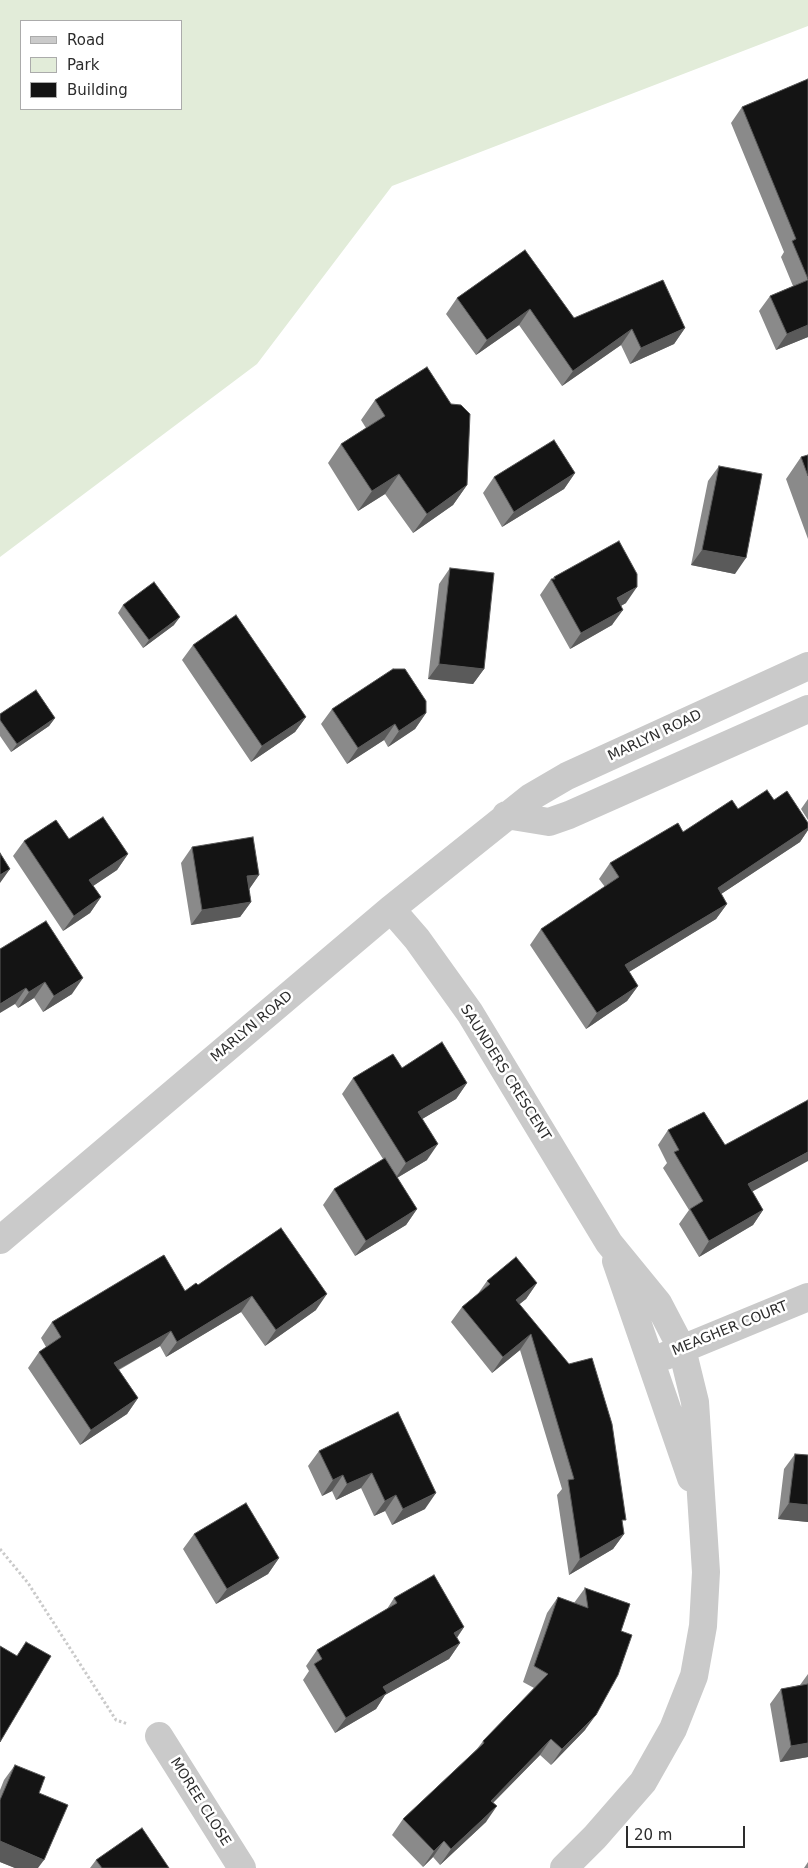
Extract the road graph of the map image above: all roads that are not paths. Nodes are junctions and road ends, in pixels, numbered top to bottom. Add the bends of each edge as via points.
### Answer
1 (808, 666) edge
2 (808, 709) edge
3 (506, 815) junction
4 (392, 909) junction
5 (0, 1240) edge
6 (610, 1243) junction
7 (808, 1297) edge
8 (682, 1349) junction
9 (651, 1361) junction
10 (700, 1505) junction
11 (159, 1736) road end
12 (242, 1868) edge
13 (564, 1868) edge

1 - 3 street, MARLYN ROAD via 567,776
2 - 3 street via 570,815 549,822
3 - 4 street, MARLYN ROAD
4 - 5 street, MARLYN ROAD
4 - 6 street, SAUNDERS CRESCENT via 418,939 470,1013
6 - 8 street, SAUNDERS CRESCENT via 658,1303
6 - 9 street, SAUNDERS CRESCENT
7 - 8 street, MEAGHER COURT
8 - 9 street, MEAGHER COURT
8 - 10 street, SAUNDERS CRESCENT via 695,1402
9 - 10 street, SAUNDERS CRESCENT
10 - 13 street, SAUNDERS CRESCENT via 706,1572 703,1626 694,1676 673,1729 643,1782
11 - 12 street, MOREE CLOSE

